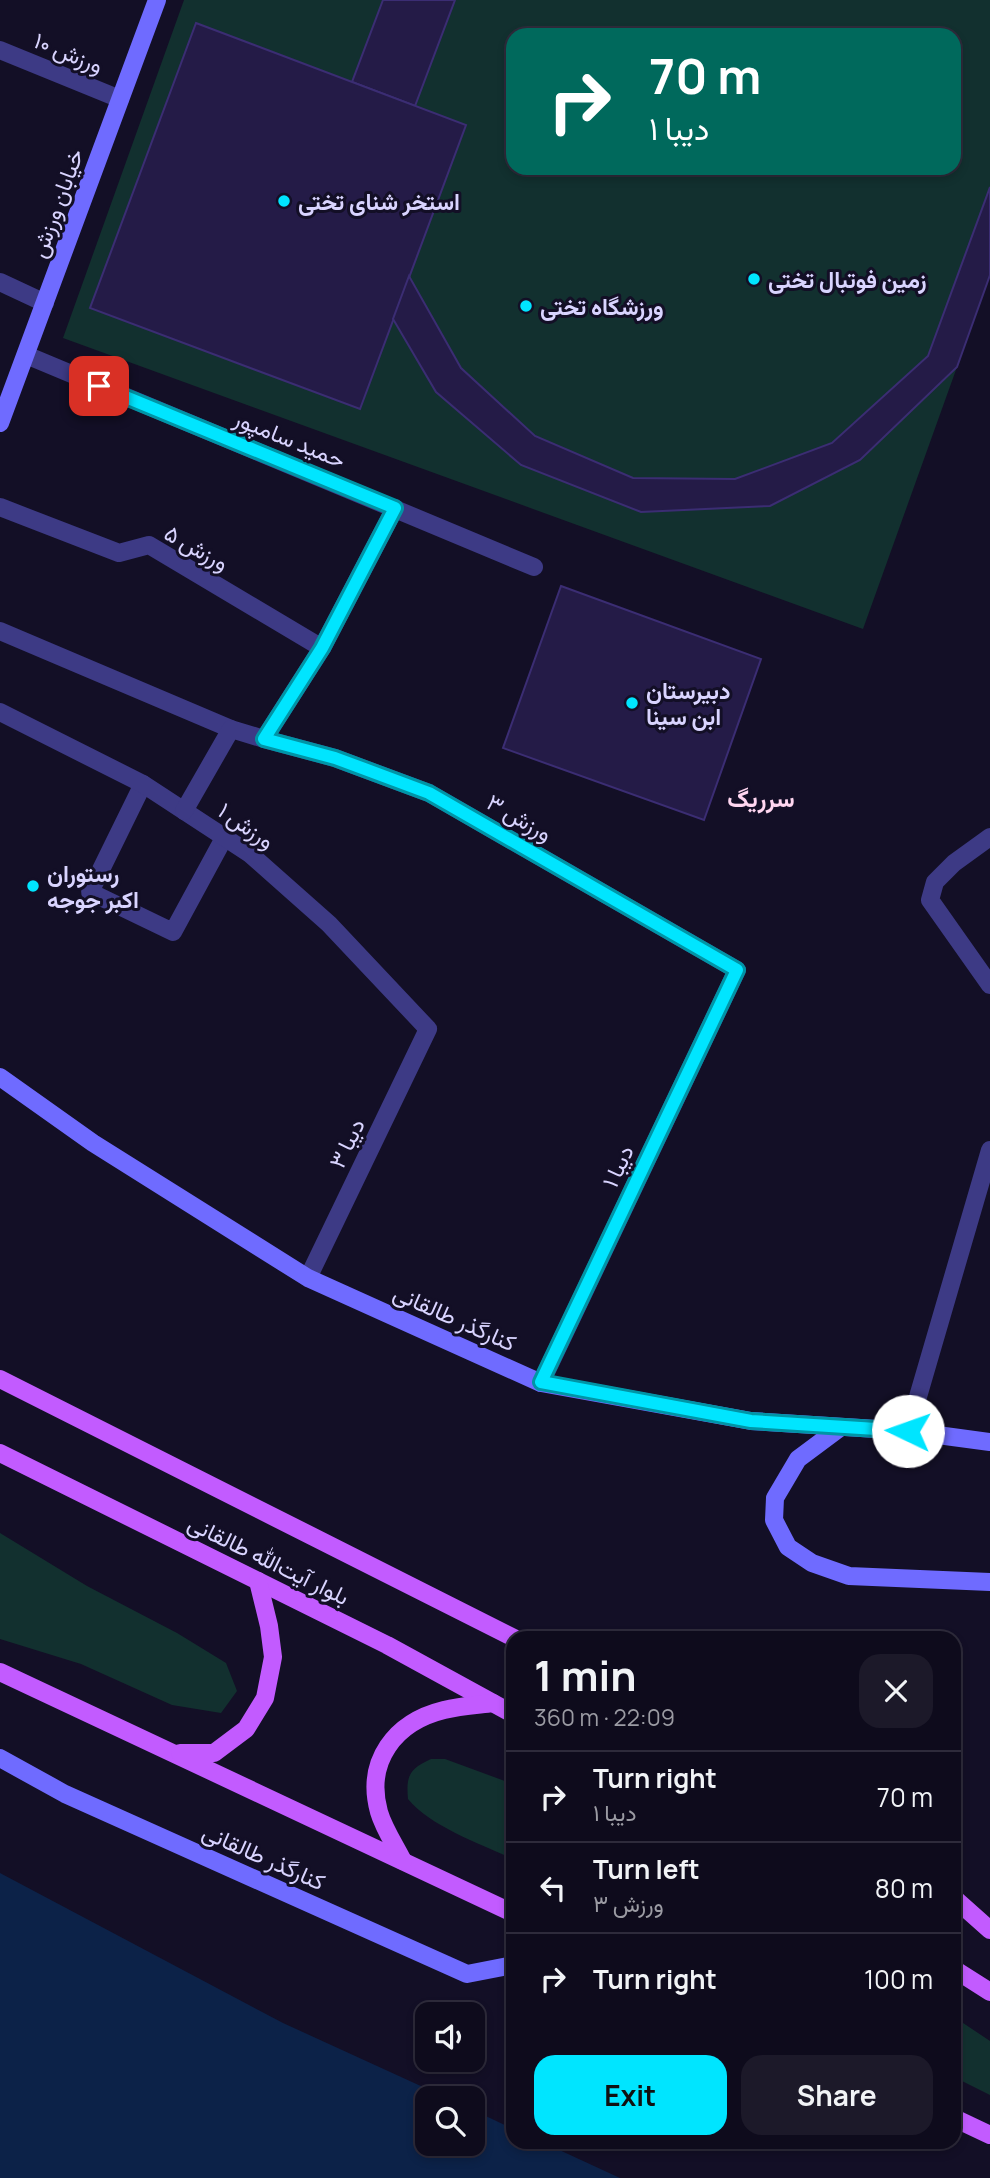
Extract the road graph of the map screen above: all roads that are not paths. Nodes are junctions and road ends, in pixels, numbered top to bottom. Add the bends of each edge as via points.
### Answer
1 (158, 0) edge
2 (0, 50) edge
3 (120, 99) junction
4 (0, 282) edge
5 (45, 303) junction
6 (26, 355) junction
7 (2, 414) edge
8 (0, 508) edge
9 (395, 508) junction
10 (534, 567) dead end
11 (0, 631) edge
12 (322, 648) junction
13 (0, 712) edge
14 (231, 729) junction
15 (264, 739) junction
16 (143, 784) junction
17 (184, 811) junction
18 (990, 837) edge
19 (224, 838) junction
20 (737, 970) joint
21 (990, 985) edge
22 (428, 1029) joint
23 (0, 1077) edge
24 (990, 1150) edge
25 (309, 1278) junction
26 (0, 1379) edge
27 (541, 1382) junction
28 (841, 1427) junction
29 (908, 1431) junction
30 (990, 1442) edge
31 (0, 1453) edge
32 (258, 1581) junction
33 (990, 1583) edge
34 (506, 1634) edge
35 (0, 1672) edge
36 (493, 1703) junction
37 (506, 1710) edge
38 (173, 1753) junction
39 (0, 1758) edge
40 (402, 1861) junction
41 (961, 1904) edge
42 (506, 1910) edge
43 (990, 1930) edge
44 (506, 1966) edge
45 (961, 1973) edge
46 (990, 1992) edge
47 (961, 2121) edge
48 (990, 2135) edge

1 - 3 street, خیابان ورزش
2 - 3 street, ورزش ۱۰
3 - 5 street, خیابان ورزش
4 - 5 street
5 - 6 street, خیابان ورزش
6 - 7 street, خیابان ورزش
6 - 9 street, حمید سامپور
8 - 12 street, ورزش ۵ via 119,553 149,545
9 - 10 street, حمید سامپور
9 - 12 street
11 - 14 street
12 - 15 street
13 - 16 street, ورزش ۱
14 - 15 street, ورزش ۳
14 - 17 street
15 - 20 street, ورزش ۳ via 335,758 429,793
16 - 17 street, ورزش ۱
16 - 19 street via 90,891 173,932
17 - 19 street, ورزش ۱
18 - 21 street via 935,882 930,900
19 - 22 street, ورزش ۱ via 250,854 329,924
20 - 27 street, دیبا ۱
22 - 25 street, دیبا ۳
23 - 25 street, کنارگذر طالقانی via 93,1143
24 - 29 street
25 - 27 street, کنارگذر طالقانی
26 - 34 main road
27 - 28 street, کنارگذر طالقانی via 751,1421
28 - 29 street, کنارگذر طالقانی
28 - 33 street via 798,1459 775,1498 774,1520 788,1547 812,1563 849,1576
29 - 30 street, کنارگذر طالقانی
31 - 32 main road, بلوار آیت‌الله طالقانی
32 - 36 main road, بلوار آیت‌الله طالقانی
32 - 38 main road via 273,1657 265,1698 246,1730 214,1754
35 - 38 main road
36 - 37 main road, بلوار آیت‌الله طالقانی
36 - 40 main road via 425,1716 403,1730 385,1751 376,1777 377,1795 383,1821
38 - 40 main road
39 - 44 street, کنارگذر طالقانی via 65,1794 467,1974
40 - 42 main road
41 - 43 main road
45 - 46 main road
47 - 48 main road

